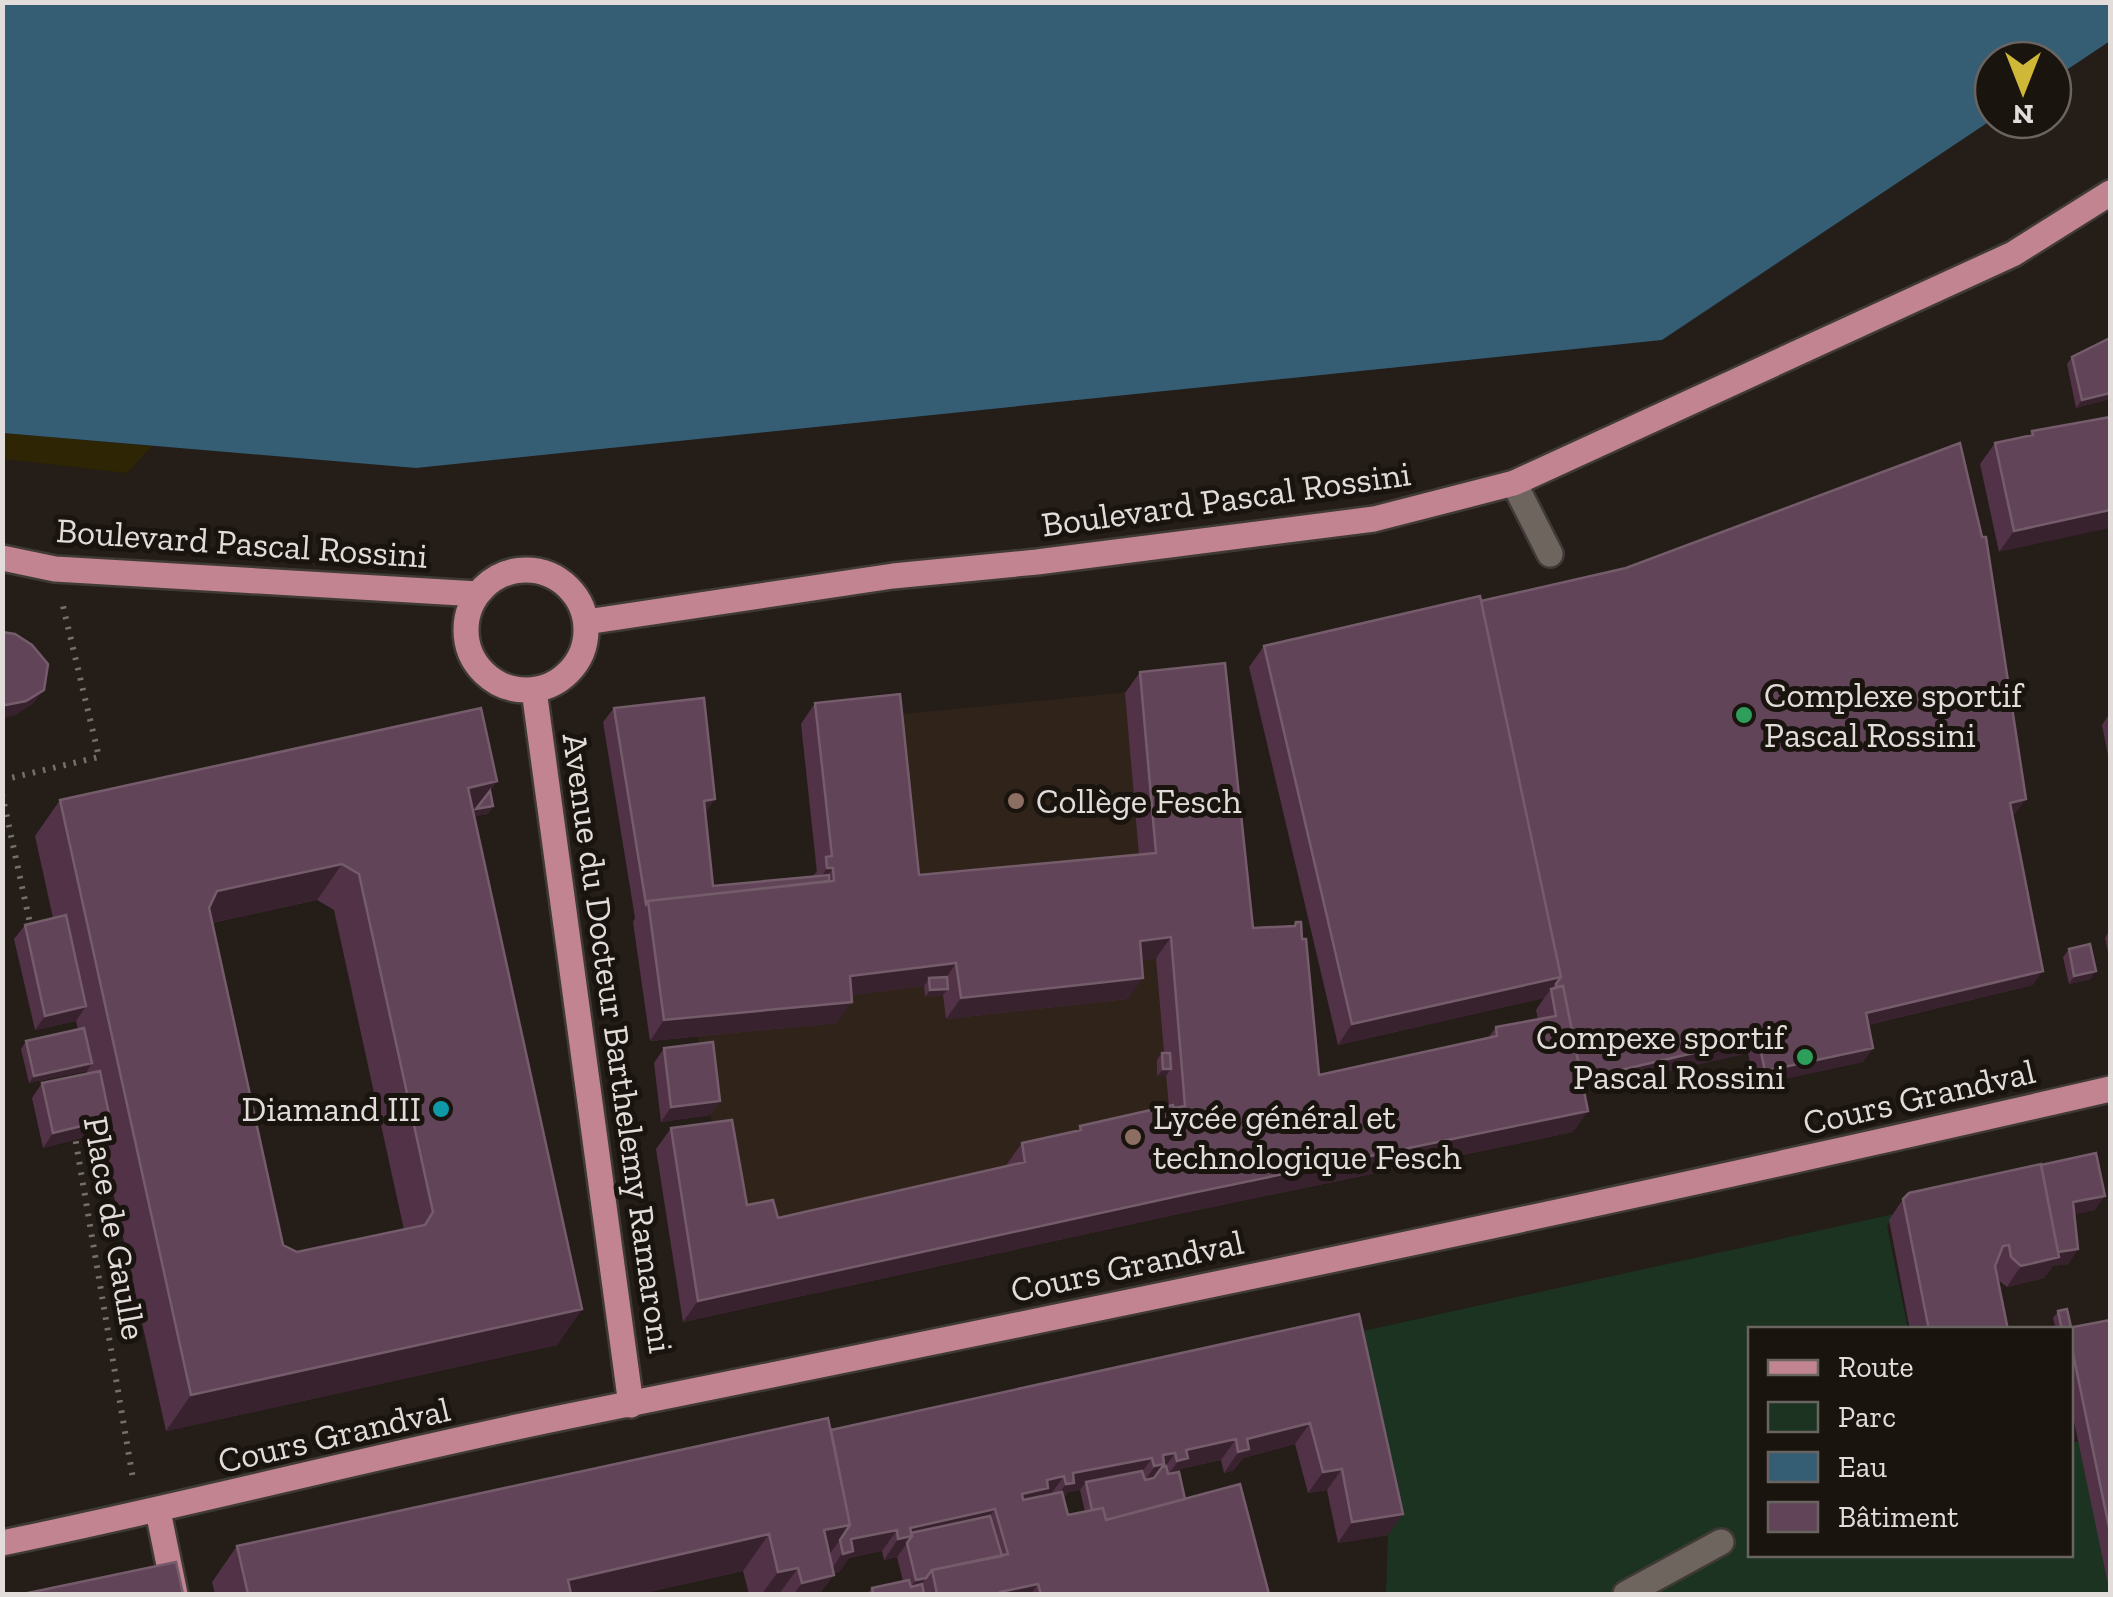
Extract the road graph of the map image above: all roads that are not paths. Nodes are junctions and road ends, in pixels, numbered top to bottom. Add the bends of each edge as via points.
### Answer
1 (2110, 193) edge
2 (1514, 483) junction
3 (1550, 554) dead end
4 (2, 558) edge
5 (478, 594) junction
6 (586, 622) junction
7 (534, 690) junction
8 (2110, 1089) edge
9 (631, 1405) junction
10 (158, 1511) junction
11 (1721, 1542) dead end
12 (2, 1543) edge
13 (174, 1594) edge
14 (1626, 1594) edge

1 - 2 main road, Boulevard Pascal Rossini via 2013,254
2 - 3 lane
2 - 6 main road, Boulevard Pascal Rossini via 1374,520 892,576
4 - 5 main road, Boulevard Pascal Rossini via 55,568
5 - 6 main road via 511,572 551,575 568,586
5 - 7 main road via 465,631 470,651 495,682
6 - 7 main road via 580,659 568,674
7 - 9 main road, Avenue du Docteur Barthelemy Ramaroni
8 - 9 main road, Cours Grandval
9 - 10 main road, Cours Grandval
10 - 12 main road, Cours Grandval
10 - 13 main road
11 - 14 lane

